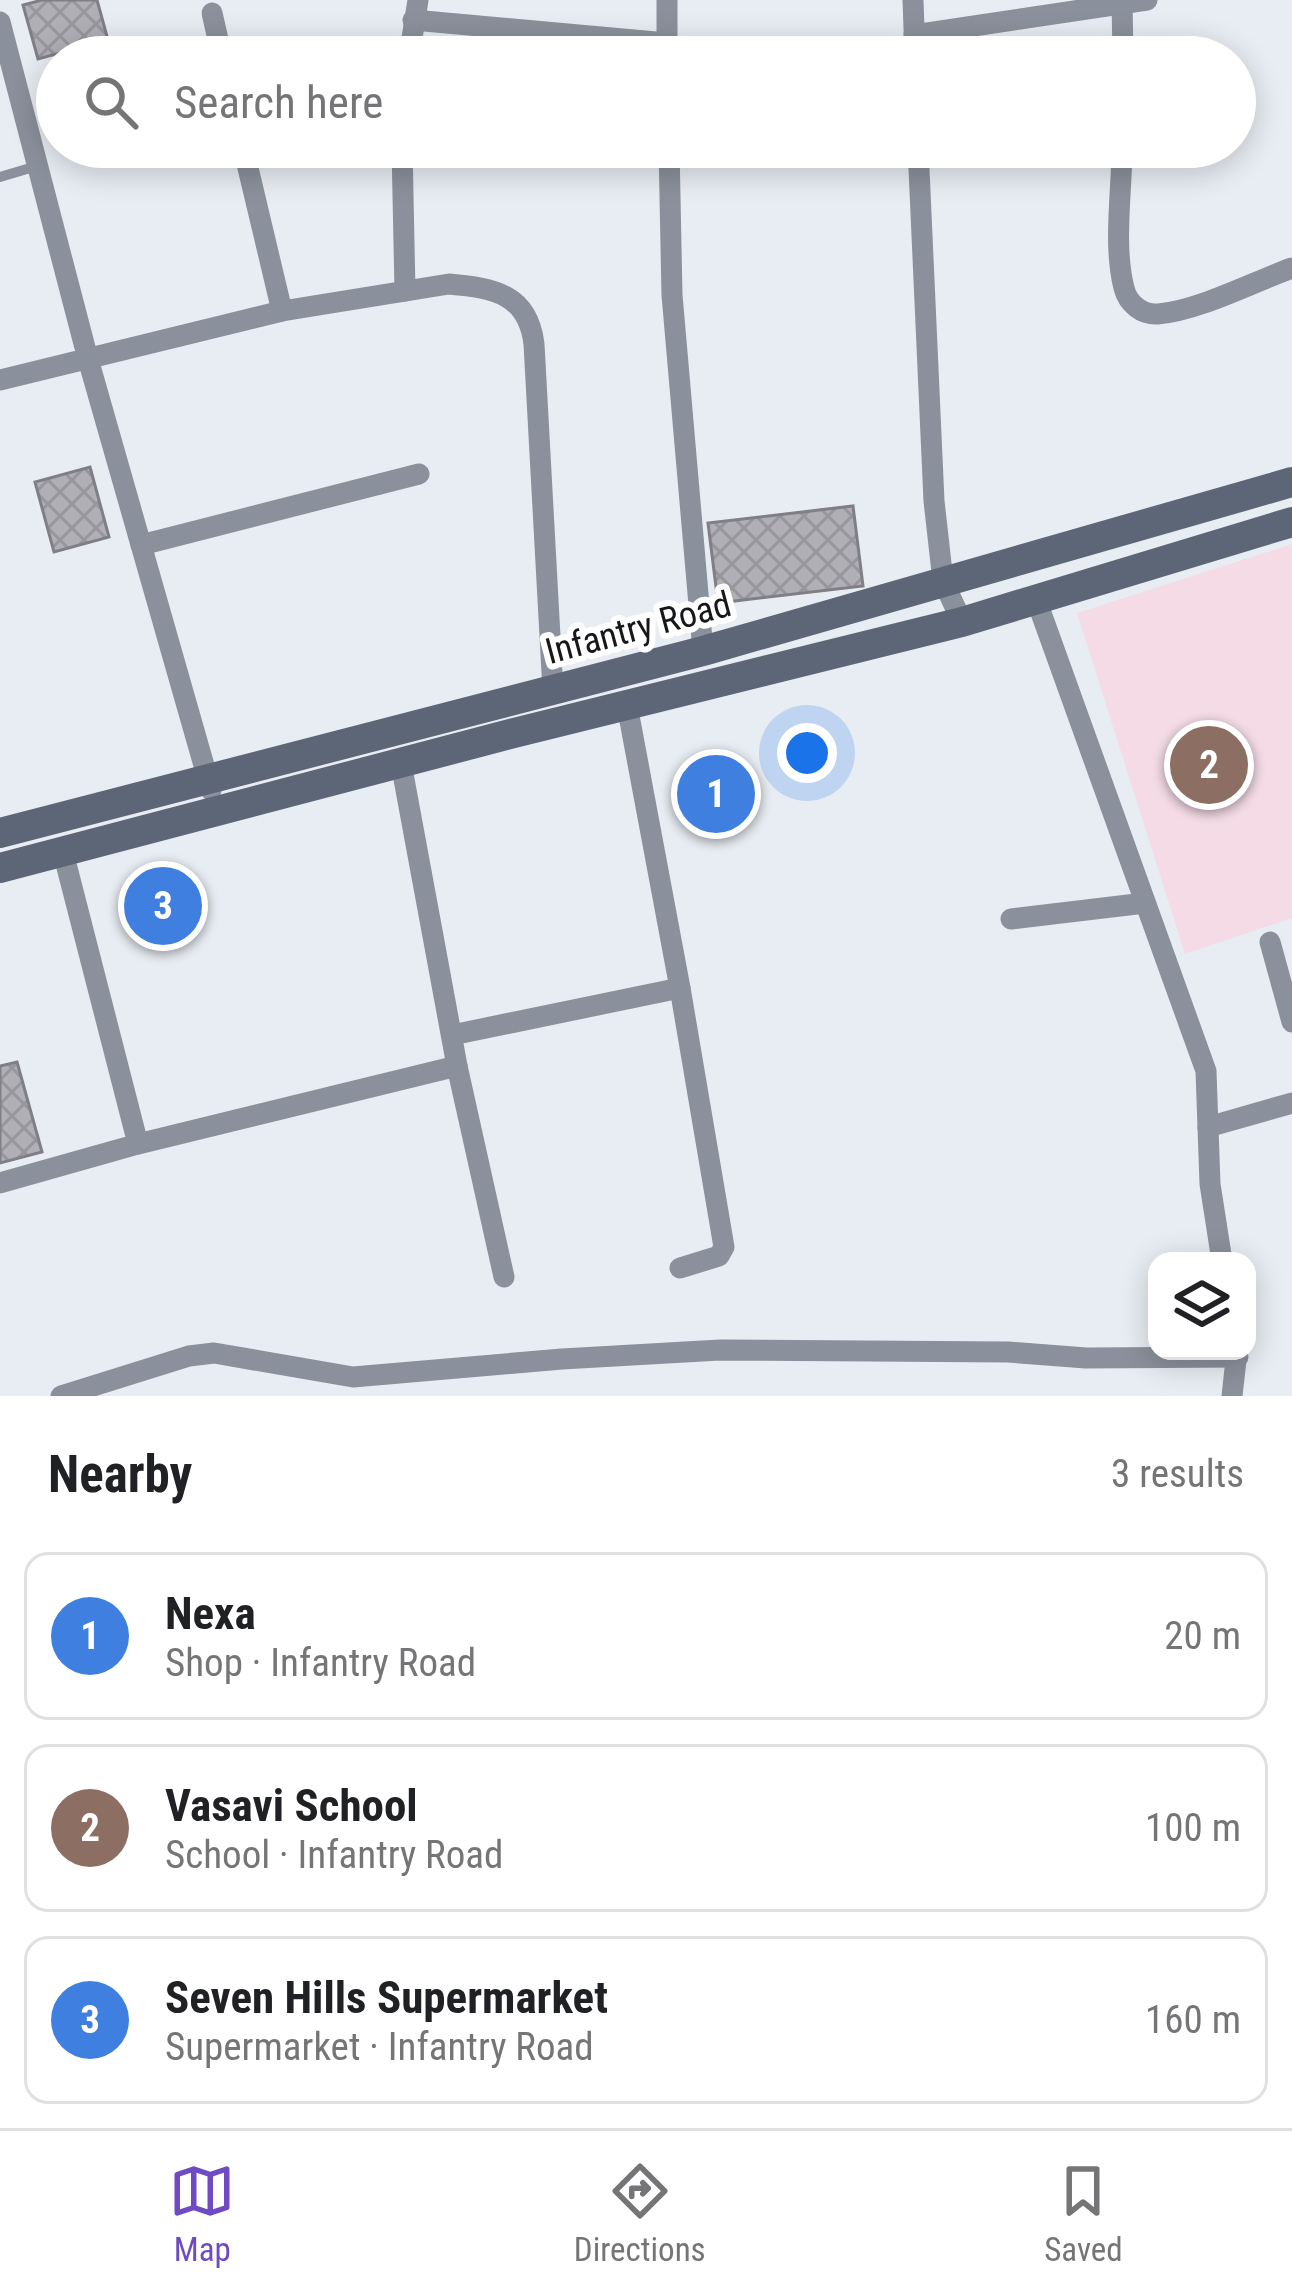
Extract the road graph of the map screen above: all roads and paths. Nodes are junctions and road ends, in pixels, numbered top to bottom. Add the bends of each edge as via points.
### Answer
1 (667, 0) edge
2 (913, 0) edge
3 (1148, 0) edge
4 (1122, 3) edge
5 (416, 10) edge
6 (212, 13) dead end
7 (0, 22) edge
8 (217, 36) edge
9 (579, 36) edge
10 (667, 36) edge
11 (914, 36) edge
12 (962, 36) edge
13 (1123, 36) edge
14 (36, 154) edge
15 (36, 166) edge
16 (40, 168) edge
17 (248, 168) edge
18 (403, 168) edge
19 (669, 168) edge
20 (919, 168) edge
21 (1122, 168) edge
22 (0, 177) edge
23 (1292, 268) edge
24 (406, 291) junction
25 (282, 311) junction
26 (88, 359) junction
27 (0, 380) edge
28 (419, 474) dead end
29 (1292, 482) edge
30 (1292, 522) edge
31 (141, 545) junction
32 (943, 581) junction
33 (1036, 599) junction
34 (962, 622) junction
35 (703, 651) junction
36 (553, 691) junction
37 (626, 705) junction
38 (401, 763) junction
39 (208, 777) junction
40 (216, 812) junction
41 (0, 832) edge
42 (63, 852) junction
43 (0, 868) edge
44 (1145, 903) junction
45 (1011, 919) dead end
46 (1270, 942) dead end
47 (680, 988) junction
48 (1292, 1022) edge
49 (452, 1035) junction
50 (458, 1066) junction
51 (1292, 1103) edge
52 (1208, 1127) junction
53 (139, 1144) junction
54 (0, 1183) edge
55 (1221, 1252) edge
56 (680, 1268) dead end
57 (504, 1276) dead end
58 (1148, 1356) edge
59 (1236, 1360) edge
60 (61, 1396) edge
61 (1232, 1396) edge

1 - 10 street
2 - 11 street
3 - 4 street
4 - 12 street
4 - 13 street
5 - 9 street
6 - 8 street
7 - 14 street
15 - 22 lane
16 - 26 street
17 - 25 street
18 - 24 street
19 - 35 street via 672,295
20 - 32 street
21 - 23 street via 1124,291 1134,307 1154,314 1186,307
24 - 25 street
24 - 36 street via 475,286 519,304 531,320
25 - 26 street
26 - 27 street
26 - 31 street
28 - 31 street
29 - 32 street, Infantry Road
30 - 33 street, Infantry Road
31 - 39 street
32 - 34 street
32 - 35 street, Infantry Road
33 - 34 street, Infantry Road
33 - 44 street
34 - 37 street, Infantry Road
35 - 36 street, Infantry Road
36 - 39 street, Infantry Road
37 - 38 street, Infantry Road
37 - 47 street
38 - 40 street, Infantry Road
38 - 49 street
39 - 40 street
39 - 41 street, Infantry Road
40 - 42 street, Infantry Road
42 - 43 street, Infantry Road
42 - 53 street
44 - 45 street
44 - 52 street via 1206,1071
46 - 48 street
47 - 49 street
47 - 56 street via 724,1247
49 - 50 street
50 - 53 street
50 - 57 street
51 - 52 street
52 - 55 street
53 - 54 street
58 - 60 street via 720,1350 353,1377 214,1353
59 - 61 street

